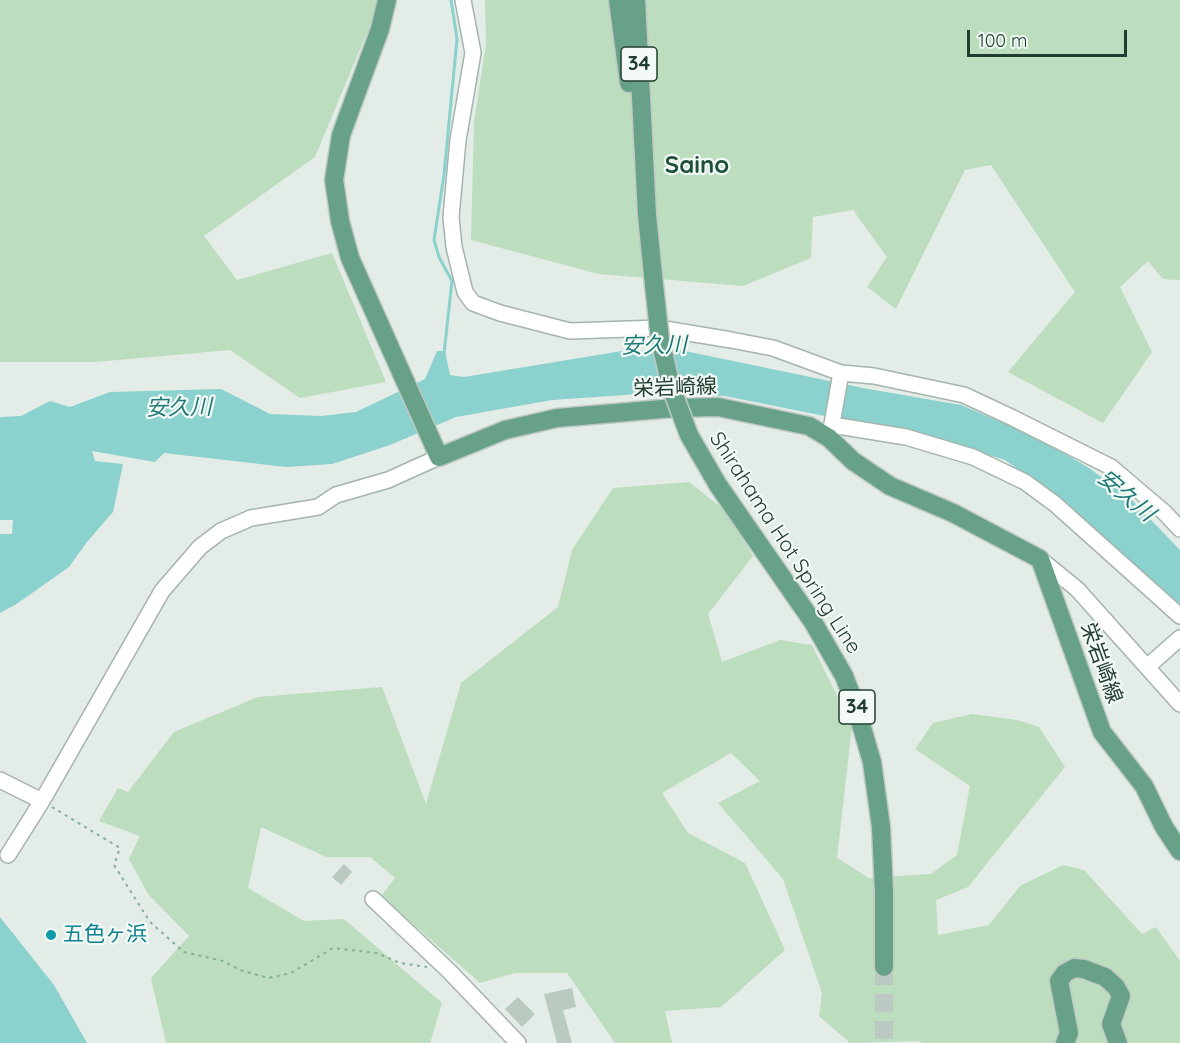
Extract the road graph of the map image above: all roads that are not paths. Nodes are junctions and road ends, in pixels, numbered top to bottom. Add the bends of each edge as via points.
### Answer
1 (387, 0) edge
2 (463, 0) edge
3 (618, 0) edge
4 (638, 0) edge
5 (647, 215) junction
6 (841, 376) junction
7 (831, 431) junction
8 (439, 458) junction
9 (1180, 529) edge
10 (1040, 559) junction
11 (1180, 616) edge
12 (1177, 646) edge
13 (1147, 667) junction
14 (1180, 704) edge
15 (0, 780) edge
16 (42, 801) junction
17 (1180, 851) edge
18 (8, 855) dead end
19 (374, 899) dead end
20 (884, 967) tunnel mouth
21 (518, 1043) edge
22 (1065, 1043) edge
23 (1118, 1043) edge

1 - 8 main road via 340,135 334,180 350,258
2 - 6 street via 473,53 458,140 451,217 465,292 473,303 570,331 659,328 773,348
3 - 5 main road
4 - 5 main road, Shirahama Hot Spring Line / 34
5 - 20 main road, Shirahama Hot Spring Line / 34, bridge via 662,347 689,435 718,485 813,622 855,704 872,762 880,815
6 - 7 street
6 - 9 street via 874,376 964,395 1111,467
7 - 8 main road, 栄岩崎線 via 718,407 674,408 557,418 505,430
7 - 10 main road, 栄岩崎線 via 853,461 890,486 953,513
7 - 11 street via 906,437 973,457 1025,482
8 - 16 street via 388,480 336,495 318,507 251,518 220,531 200,547 162,591
10 - 13 street via 1077,590
10 - 17 main road, 栄岩崎線 via 1102,732 1144,786
12 - 13 street
13 - 14 street
15 - 16 street
16 - 18 street
19 - 21 street
22 - 23 main road via 1070,1033 1059,981 1074,968 1105,977 1116,987 1120,996 1111,1024

